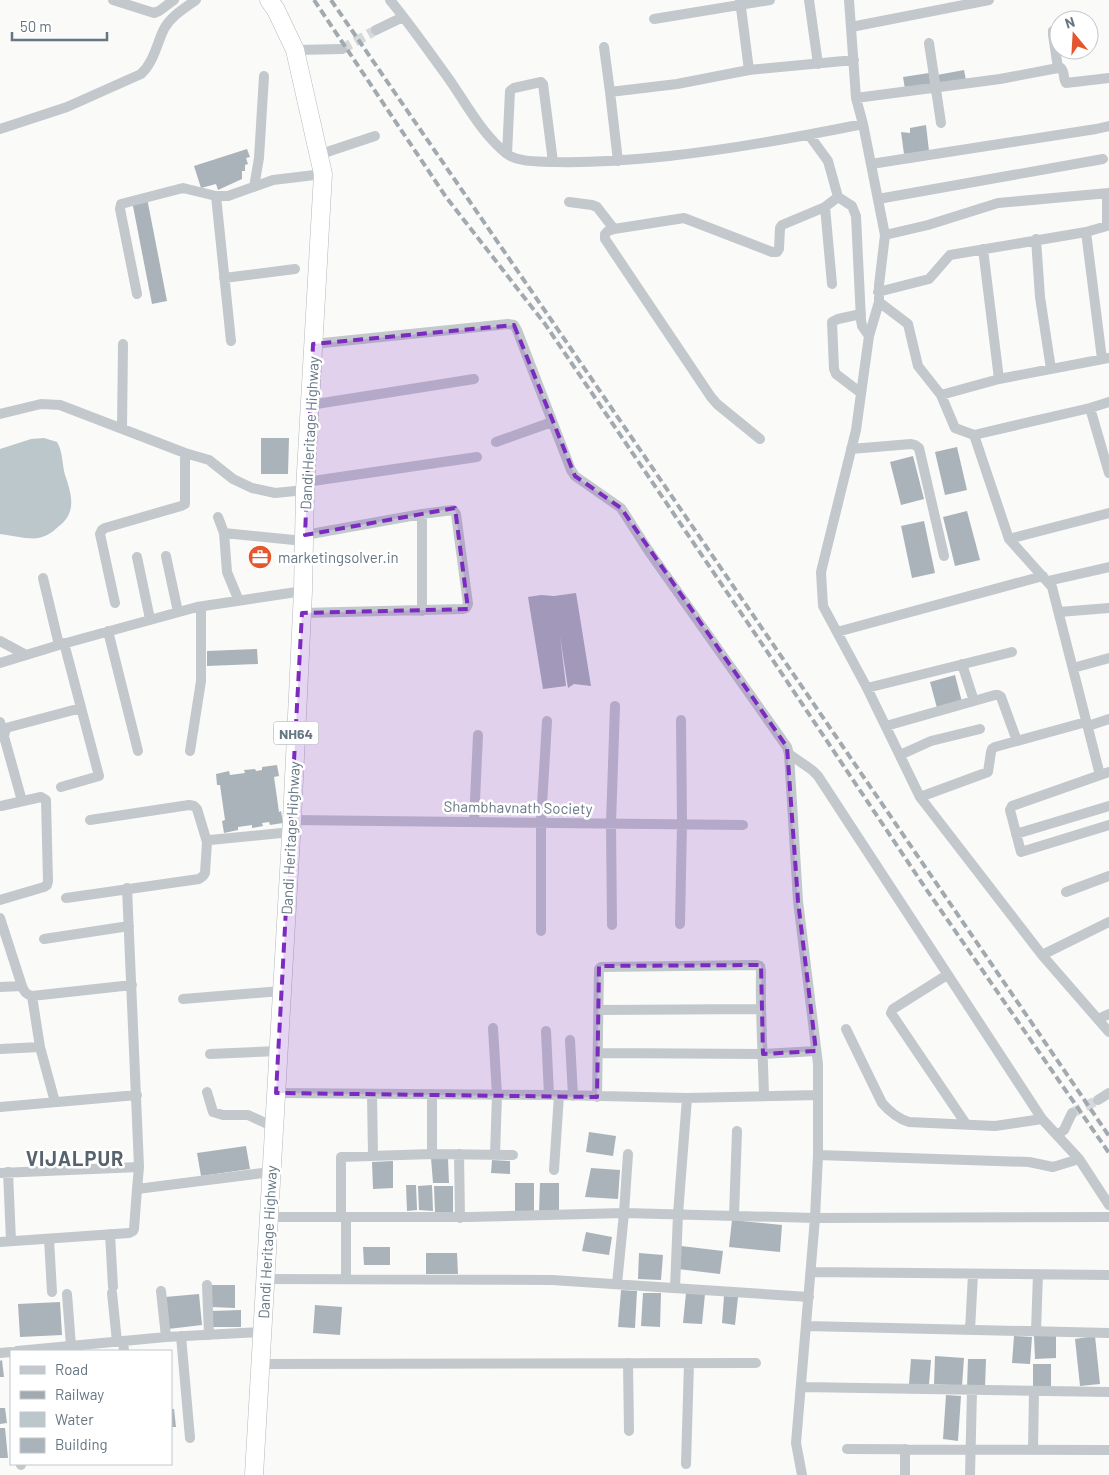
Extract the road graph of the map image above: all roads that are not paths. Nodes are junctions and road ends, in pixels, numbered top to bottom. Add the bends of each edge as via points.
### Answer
1 (113, 0) edge
2 (174, 0) edge
3 (196, 0) edge
4 (269, 0) edge
5 (390, 0) edge
6 (770, 0) edge
7 (809, 0) edge
8 (849, 0) edge
9 (989, 0) edge
10 (741, 2) edge
11 (403, 16) junction
12 (654, 19) dead end
13 (851, 27) junction
14 (376, 30) tunnel mouth
15 (929, 42) dead end
16 (604, 47) dead end
17 (342, 49) tunnel mouth
18 (295, 50) junction
19 (854, 60) junction
20 (1057, 60) edge
21 (818, 64) junction
22 (1058, 68) junction
23 (749, 70) junction
24 (264, 76) dead end
25 (1109, 78) edge
26 (935, 88) junction
27 (610, 92) junction
28 (856, 98) junction
29 (941, 123) dead end
30 (863, 124) junction
31 (1109, 126) edge
32 (0, 129) edge
33 (809, 135) junction
34 (375, 136) dead end
35 (507, 154) junction
36 (318, 155) junction
37 (1103, 159) dead end
38 (618, 161) junction
39 (553, 162) junction
40 (871, 164) junction
41 (323, 174) junction
42 (254, 187) junction
43 (1108, 194) edge
44 (216, 196) junction
45 (838, 197) junction
46 (878, 199) junction
47 (569, 202) dead end
48 (825, 207) junction
49 (614, 229) junction
50 (1086, 232) junction
51 (885, 235) junction
52 (1036, 239) junction
53 (983, 249) junction
54 (295, 269) dead end
55 (224, 278) junction
56 (832, 284) dead end
57 (137, 294) dead end
58 (878, 297) junction
59 (861, 314) junction
60 (869, 336) junction
61 (231, 341) dead end
62 (123, 344) dead end
63 (313, 344) junction
64 (1106, 358) edge
65 (1051, 369) junction
66 (474, 378) dead end
67 (1000, 379) junction
68 (861, 393) junction
69 (941, 395) junction
70 (1109, 402) edge
71 (310, 405) junction
72 (1090, 408) junction
73 (0, 414) edge
74 (552, 422) junction
75 (122, 429) junction
76 (974, 435) junction
77 (760, 439) dead end
78 (496, 442) dead end
79 (852, 449) junction
80 (185, 453) junction
81 (477, 456) dead end
82 (1107, 461) edge
83 (1109, 473) edge
84 (306, 486) junction
85 (1109, 513) edge
86 (422, 514) junction
87 (218, 517) dead end
88 (224, 533) junction
89 (304, 538) junction
90 (1009, 539) junction
91 (166, 556) dead end
92 (944, 556) dead end
93 (137, 558) dead end
94 (1109, 567) edge
95 (43, 578) dead end
96 (1046, 579) junction
97 (303, 591) junction
98 (239, 601) junction
99 (115, 603) dead end
100 (201, 606) junction
101 (1109, 608) edge
102 (422, 611) junction
103 (178, 612) junction
104 (1059, 612) junction
105 (302, 613) junction
106 (150, 620) junction
107 (108, 632) junction
108 (837, 632) junction
109 (0, 641) edge
110 (62, 644) junction
111 (1012, 652) dead end
112 (26, 655) junction
113 (1109, 658) edge
114 (0, 663) edge
115 (962, 664) junction
116 (1073, 668) junction
117 (867, 688) junction
118 (974, 701) junction
119 (615, 706) dead end
120 (81, 708) junction
121 (1109, 719) edge
122 (681, 720) dead end
123 (546, 721) dead end
124 (0, 722) edge
125 (1087, 724) junction
126 (886, 726) junction
127 (980, 729) dead end
128 (478, 735) dead end
129 (2, 737) edge
130 (1017, 741) junction
131 (138, 751) dead end
132 (190, 751) dead end
133 (790, 754) junction
134 (900, 755) junction
135 (1104, 774) edge
136 (61, 787) dead end
137 (920, 796) junction
138 (22, 801) junction
139 (1, 806) edge
140 (1109, 806) edge
141 (90, 820) dead end
142 (474, 822) junction
143 (541, 822) junction
144 (611, 823) junction
145 (682, 824) junction
146 (743, 825) dead end
147 (1109, 825) edge
148 (292, 826) junction
149 (1016, 834) junction
150 (207, 842) junction
151 (1109, 876) edge
152 (127, 888) junction
153 (1066, 892) dead end
154 (66, 898) dead end
155 (0, 900) edge
156 (0, 918) edge
157 (1109, 922) edge
158 (680, 924) dead end
159 (612, 925) dead end
160 (129, 926) junction
161 (541, 931) dead end
162 (44, 939) dead end
163 (1042, 955) junction
164 (947, 975) junction
165 (132, 985) junction
166 (22, 986) junction
167 (0, 987) edge
168 (282, 991) junction
169 (32, 996) junction
170 (183, 998) dead end
171 (760, 1009) junction
172 (599, 1010) junction
173 (1109, 1014) edge
174 (1098, 1018) junction
175 (494, 1028) dead end
176 (846, 1029) dead end
177 (546, 1031) dead end
178 (1109, 1032) edge
179 (570, 1040) dead end
180 (40, 1048) junction
181 (0, 1049) edge
182 (279, 1051) junction
183 (816, 1051) junction
184 (598, 1053) junction
185 (210, 1054) dead end
186 (763, 1054) junction
187 (207, 1092) dead end
188 (276, 1093) junction
189 (372, 1094) junction
190 (432, 1094) junction
191 (1109, 1094) edge
192 (497, 1095) junction
193 (554, 1095) junction
194 (818, 1095) junction
195 (137, 1096) junction
196 (573, 1096) junction
197 (764, 1096) junction
198 (597, 1097) junction
199 (687, 1098) junction
200 (1098, 1100) tunnel mouth
201 (55, 1102) junction
202 (0, 1106) edge
203 (1072, 1113) tunnel mouth
204 (1042, 1118) junction
205 (966, 1124) junction
206 (274, 1127) junction
207 (737, 1131) dead end
208 (1057, 1135) junction
209 (432, 1154) junction
210 (459, 1154) junction
211 (628, 1154) dead end
212 (495, 1155) junction
213 (514, 1155) dead end
214 (818, 1155) junction
215 (373, 1156) junction
216 (1080, 1159) junction
217 (139, 1167) junction
218 (554, 1170) dead end
219 (4, 1172) edge
220 (272, 1172) junction
221 (137, 1189) junction
222 (1109, 1204) edge
223 (624, 1213) junction
224 (678, 1214) junction
225 (734, 1216) junction
226 (269, 1217) junction
227 (344, 1217) junction
228 (1109, 1217) edge
229 (460, 1218) junction
230 (815, 1218) junction
231 (110, 1234) junction
232 (49, 1238) junction
233 (11, 1241) junction
234 (0, 1242) edge
235 (811, 1272) junction
236 (973, 1274) junction
237 (1038, 1274) junction
238 (1109, 1275) edge
239 (265, 1279) junction
240 (346, 1279) junction
241 (617, 1284) junction
242 (207, 1285) dead end
243 (675, 1288) junction
244 (161, 1291) dead end
245 (52, 1292) dead end
246 (67, 1294) dead end
247 (809, 1297) junction
248 (806, 1326) junction
249 (970, 1330) junction
250 (1036, 1331) junction
251 (262, 1332) junction
252 (1109, 1333) edge
253 (208, 1335) junction
254 (182, 1336) junction
255 (166, 1338) junction
256 (121, 1345) edge
257 (67, 1348) edge
258 (34, 1350) edge
259 (628, 1363) junction
260 (690, 1363) junction
261 (756, 1363) dead end
262 (261, 1364) junction
263 (801, 1387) junction
264 (972, 1390) junction
265 (1034, 1391) junction
266 (1109, 1392) edge
267 (629, 1431) dead end
268 (190, 1438) dead end
269 (847, 1448) dead end
270 (906, 1449) junction
271 (970, 1449) junction
272 (1033, 1449) junction
273 (1109, 1450) edge
274 (686, 1464) dead end
275 (254, 1475) edge
276 (802, 1475) edge
277 (905, 1475) edge
278 (970, 1475) edge

1 - 2 street via 154,13
3 - 32 street via 164,28 150,62 141,74 67,107
4 - 18 highway, Dandi Heritage Highway / NH64
5 - 11 street
6 - 10 street
7 - 21 street
8 - 13 street
9 - 13 street
10 - 12 street
10 - 23 street
11 - 14 street
11 - 35 street via 483,130
13 - 19 street
15 - 26 street
16 - 27 street
17 - 18 street
18 - 36 highway, Dandi Heritage Highway / NH64
19 - 21 street
19 - 28 street
20 - 22 street
21 - 23 street
22 - 25 street via 1063,70 1066,83
22 - 26 street
23 - 27 street via 677,84
24 - 42 street
26 - 28 street
26 - 29 street
27 - 38 street
28 - 30 street
30 - 33 street
30 - 40 street
31 - 40 street
33 - 38 street via 711,151
33 - 45 street via 828,161
34 - 36 street
35 - 39 street via 518,159
35 - 39 street via 510,91 540,82
36 - 41 highway, Dandi Heritage Highway / NH64
37 - 46 street
38 - 39 street
40 - 46 street
41 - 42 street via 280,178
41 - 63 highway, Dandi Heritage Highway / NH64
42 - 44 street via 228,196
43 - 50 street via 1107,226
43 - 51 street via 998,203
44 - 55 street
44 - 57 street via 183,188 121,204
45 - 48 street
45 - 59 street via 852,206 856,216
46 - 51 street
47 - 49 street via 597,207
48 - 49 street via 782,225 777,252 684,218
48 - 56 street
49 - 77 street via 604,234 605,239 711,397
50 - 52 street
50 - 64 street
51 - 58 street
52 - 53 street
52 - 65 street via 1040,297
53 - 58 street via 950,255 926,281
53 - 67 street
54 - 55 street
55 - 61 street
58 - 60 street
58 - 69 street via 908,324 918,366
59 - 60 street via 862,326
59 - 68 street via 832,322 836,374
60 - 68 street
62 - 75 street
63 - 71 highway, Dandi Heritage Highway / NH64
63 - 74 street via 508,324 517,330
64 - 65 street
65 - 67 street
66 - 71 street
67 - 69 street
68 - 79 street
69 - 76 street via 955,428
70 - 72 street
71 - 84 highway, Dandi Heritage Highway / NH64
72 - 76 street
72 - 82 street
73 - 75 street via 41,404 60,406
74 - 78 street
74 - 133 street via 575,476 622,508 648,550 784,740
75 - 80 street
76 - 90 street
79 - 92 street via 911,444 919,448
79 - 108 street via 821,572 823,606
80 - 84 street via 209,460 233,479 252,488 275,493
80 - 99 street via 185,504 105,528 100,534
81 - 84 street
82 - 83 street
84 - 89 highway, Dandi Heritage Highway / NH64
85 - 90 street
86 - 89 street
86 - 102 street
86 - 102 street via 453,510 456,514 468,604 463,609
87 - 88 street
88 - 89 street
88 - 98 street via 227,572
89 - 97 highway, Dandi Heritage Highway / NH64
90 - 96 street
91 - 103 street
93 - 106 street
94 - 96 street
95 - 110 street
96 - 104 street via 1054,592
96 - 108 street
97 - 98 street
97 - 105 highway, Dandi Heritage Highway / NH64
98 - 100 street
100 - 103 street
100 - 132 street via 201,681
101 - 104 street
102 - 105 street
103 - 106 street
104 - 116 street
105 - 148 highway, Dandi Heritage Highway / NH64
106 - 107 street
107 - 110 street
107 - 131 street
108 - 117 street
109 - 112 street
110 - 112 street
110 - 120 street
111 - 115 street
112 - 114 street
113 - 116 street
115 - 117 street
115 - 118 street
116 - 125 street
117 - 126 street
118 - 126 street
118 - 130 street via 995,695 1001,697
119 - 144 street
120 - 129 street via 6,728
120 - 136 street via 99,776
121 - 125 street
122 - 145 street
123 - 143 street
124 - 129 street
125 - 130 street
125 - 135 street
126 - 134 street
127 - 134 street via 931,741
128 - 142 street
129 - 138 street
130 - 137 street via 992,749 988,772
133 - 164 street via 818,776
133 - 183 street via 798,902
134 - 137 street
135 - 149 street via 1012,806 1010,810
137 - 163 street
138 - 139 street
138 - 155 street via 41,797 46,800 47,885
140 - 149 street
141 - 150 street via 189,805 197,809
142 - 143 street, Shambhavnath Society
142 - 148 street, Shambhavnath Society
143 - 144 street, Shambhavnath Society
143 - 161 street
144 - 145 street, Shambhavnath Society
144 - 159 street
145 - 146 street, Shambhavnath Society
145 - 158 street
147 - 149 street via 1024,852 1021,852
148 - 150 street, Shambhavnath Society
148 - 168 highway, Dandi Heritage Highway / NH64
150 - 152 street via 205,873 199,879
151 - 153 street
152 - 154 street
152 - 160 street
156 - 166 street
157 - 163 street
160 - 162 street
160 - 165 street
163 - 174 street
164 - 204 street
164 - 205 street via 891,1013
165 - 169 street
165 - 195 street
166 - 167 street
166 - 169 street
168 - 170 street
168 - 182 highway, Dandi Heritage Highway / NH64
169 - 180 street
171 - 172 street
171 - 172 street via 761,971 756,965 603,966 599,969
171 - 186 street
172 - 184 street
173 - 174 street
174 - 178 street
175 - 192 street
176 - 205 street via 885,1107 909,1122
177 - 193 street
179 - 196 street
180 - 181 street
180 - 201 street
182 - 185 street
182 - 188 highway, Dandi Heritage Highway / NH64
183 - 186 street
183 - 194 street
184 - 186 street
184 - 198 street
186 - 197 street
187 - 206 street via 213,1112 248,1115
188 - 189 street
188 - 206 highway, Dandi Heritage Highway / NH64
189 - 190 street
189 - 215 street
190 - 192 street
190 - 209 street
191 - 200 street
192 - 193 street
192 - 212 street
193 - 196 street
193 - 218 street
194 - 197 street
194 - 214 street
195 - 201 street
195 - 217 street
196 - 198 street
197 - 199 street
198 - 199 street
199 - 224 street
201 - 202 street
203 - 208 street via 1064,1130
204 - 205 street via 995,1126
204 - 208 street
206 - 220 highway, Dandi Heritage Highway / NH64
207 - 225 street
208 - 216 street
209 - 210 street
209 - 215 street
210 - 212 street
210 - 229 street
211 - 223 street
212 - 213 street
214 - 216 street via 1029,1162 1054,1166
214 - 230 street
215 - 227 street via 341,1156
216 - 222 street
217 - 219 street
217 - 221 street
219 - 233 street
220 - 221 street
220 - 226 highway, Dandi Heritage Highway / NH64
221 - 231 street via 133,1231
223 - 224 street
223 - 229 street
223 - 241 street
224 - 225 street
224 - 243 street
225 - 230 street
226 - 227 street
226 - 239 highway, Dandi Heritage Highway / NH64
227 - 229 street
227 - 240 street
228 - 230 street
230 - 235 street
231 - 232 street
231 - 256 street via 113,1290
232 - 233 street
232 - 245 street
233 - 234 street
235 - 236 street
235 - 247 street
236 - 237 street
236 - 249 street
237 - 238 street
237 - 250 street
239 - 240 street
239 - 251 highway, Dandi Heritage Highway / NH64
240 - 241 street via 552,1280
241 - 243 street
242 - 253 street
243 - 247 street
244 - 255 street
246 - 257 street
247 - 248 street
248 - 249 street
248 - 263 street
249 - 250 street
250 - 252 street
251 - 253 street
251 - 262 highway, Dandi Heritage Highway / NH64
253 - 254 street
254 - 255 street
254 - 268 street
255 - 256 street
256 - 257 street
257 - 258 street
259 - 260 street
259 - 262 street
259 - 267 street
260 - 261 street
260 - 274 street
262 - 275 highway, Dandi Heritage Highway / NH64
263 - 264 street
263 - 276 street via 796,1443
264 - 265 street
264 - 271 street
265 - 266 street
265 - 272 street
269 - 270 street
270 - 271 street
270 - 277 street
271 - 272 street
271 - 278 street
272 - 273 street

